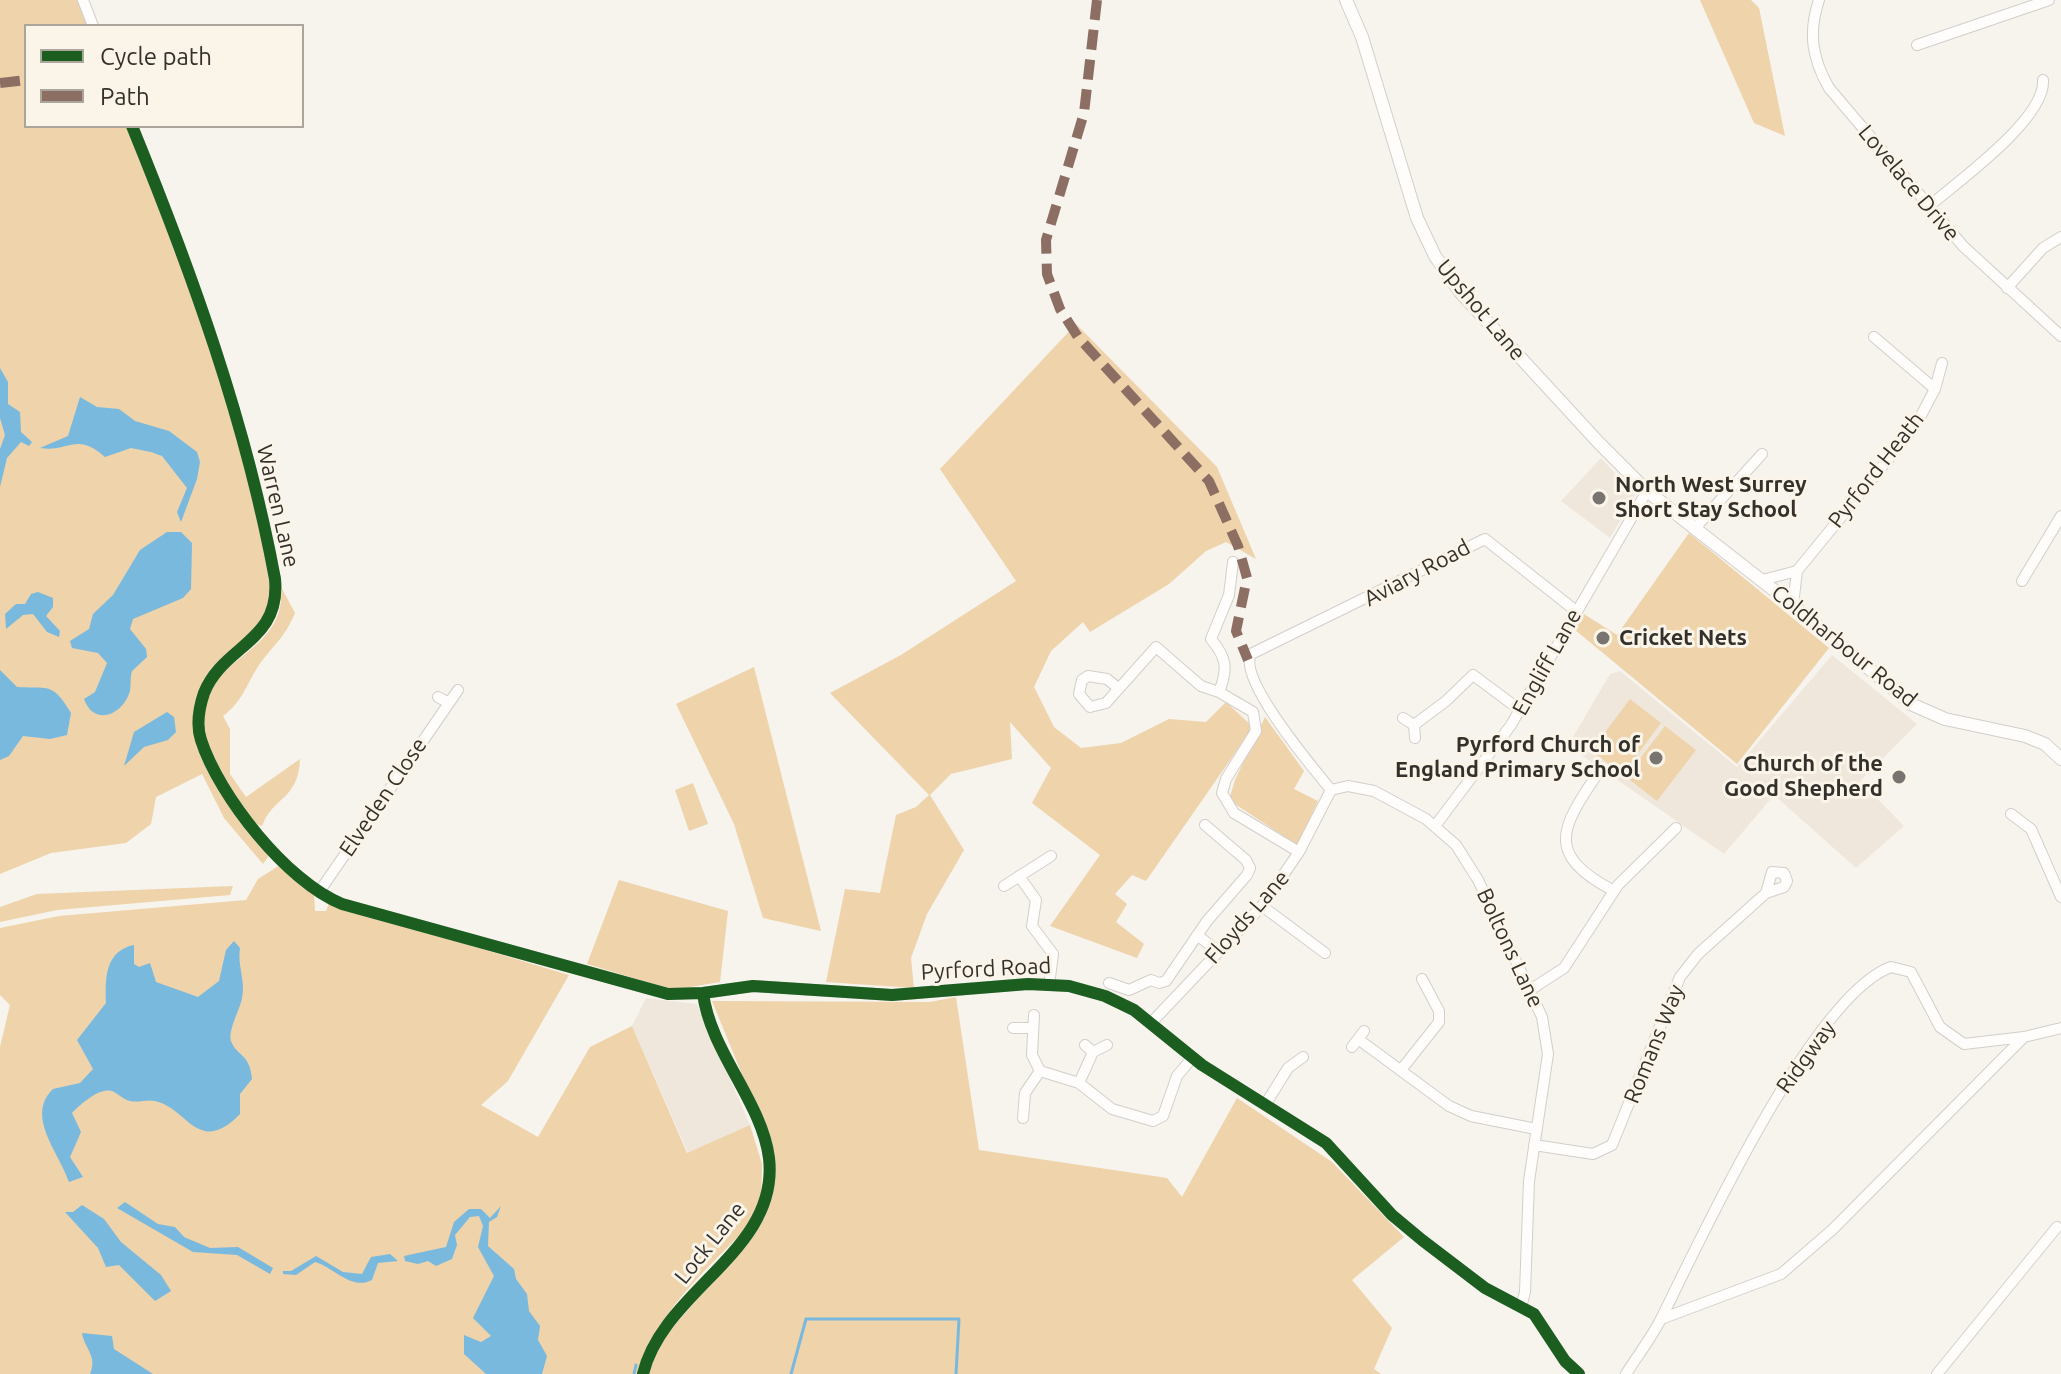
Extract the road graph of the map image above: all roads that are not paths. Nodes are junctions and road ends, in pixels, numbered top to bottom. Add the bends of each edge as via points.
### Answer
1 (83, 0) edge
2 (1346, 0) edge
3 (1819, 0) edge
4 (2049, 0) edge
5 (92, 24) edge
6 (1917, 45) dead end
7 (2043, 80) dead end
8 (133, 128) edge
9 (1928, 207) junction
10 (2061, 237) edge
11 (2007, 288) junction
12 (2061, 336) edge
13 (1874, 337) dead end
14 (1942, 363) dead end
15 (1935, 389) junction
16 (1762, 454) dead end
17 (1647, 491) junction
18 (2061, 516) edge
19 (1696, 527) junction
20 (1233, 562) dead end
21 (1797, 571) junction
22 (1762, 580) junction
23 (2022, 581) dead end
24 (1793, 605) junction
25 (1576, 611) junction
26 (1118, 688) dead end
27 (458, 690) dead end
28 (1219, 692) junction
29 (438, 697) dead end
30 (449, 703) junction
31 (1520, 710) junction
32 (1403, 718) dead end
33 (1414, 725) junction
34 (1415, 738) dead end
35 (2061, 759) edge
36 (1596, 780) dead end
37 (1328, 795) junction
38 (2011, 814) dead end
39 (1205, 825) dead end
40 (1435, 826) junction
41 (1673, 834) dead end
42 (1299, 852) junction
43 (1051, 856) dead end
44 (1019, 876) junction
45 (1004, 886) dead end
46 (1614, 891) junction
47 (319, 892) junction
48 (1766, 893) dead end
49 (2061, 897) edge
50 (1262, 906) junction
51 (1197, 935) junction
52 (1219, 952) junction
53 (1325, 953) dead end
54 (1422, 979) dead end
55 (1109, 983) dead end
56 (1049, 985) junction
57 (1530, 990) junction
58 (703, 993) junction
59 (1034, 1015) dead end
60 (1151, 1023) junction
61 (1013, 1028) dead end
62 (1033, 1028) junction
63 (2061, 1028) edge
64 (2024, 1037) junction
65 (1358, 1039) dead end
66 (1107, 1045) dead end
67 (1303, 1057) dead end
68 (1192, 1058) junction
69 (1401, 1070) junction
70 (1040, 1071) junction
71 (1079, 1083) junction
72 (1265, 1105) junction
73 (1020, 1112) dead end
74 (1536, 1129) junction
75 (1534, 1145) junction
76 (2057, 1227) dead end
77 (1521, 1307) junction
78 (1661, 1319) junction
79 (643, 1374) edge
80 (1579, 1374) edge
81 (1626, 1374) edge
82 (1937, 1374) edge

1 - 5 street
2 - 17 main road, Upshot Lane via 1417,218 1435,256 1471,304
3 - 9 street, Lovelace Drive via 1811,36 1819,70
4 - 6 street
7 - 9 street via 2044,89 2014,131
8 - 47 street, Warren Lane via 183,251 227,381 275,579 276,596 265,626 218,671 205,692 199,715 201,740 243,816
9 - 11 street, Lovelace Drive
10 - 11 street via 2043,248
11 - 12 street, Lovelace Drive
13 - 15 street
14 - 15 street, Pyrford Heath
15 - 21 street, Pyrford Heath via 1916,425
16 - 19 street
17 - 19 main road, Coldharbour Road
17 - 25 street, Engliff Lane
18 - 23 street
19 - 22 main road, Coldharbour Road
20 - 28 street via 1229,595 1211,639 1226,666
21 - 22 street
21 - 24 street
22 - 24 main road, Coldharbour Road
24 - 35 main road, Coldharbour Road via 1911,704 1945,719 2025,736 2045,744
25 - 31 street, Engliff Lane
25 - 37 street, Aviary Road via 1485,539 1265,646 1248,660 1256,682
26 - 28 street via 1156,647 1201,686
27 - 30 street, Elveden Close
28 - 42 street via 1253,712 1257,722 1226,779 1226,803
29 - 30 street
30 - 47 street, Elveden Close
31 - 33 street via 1473,675
31 - 40 street, Engliff Lane
32 - 33 street
33 - 34 street
36 - 46 street via 1566,824 1566,844 1583,873
37 - 40 street, Boltons Lane via 1348,786 1374,791
37 - 42 street, Floyds Lane
38 - 49 street via 2031,829
39 - 51 street via 1250,868
40 - 57 street, Boltons Lane via 1470,864
41 - 46 street
42 - 50 street, Floyds Lane
43 - 44 street
44 - 45 street
44 - 56 street via 1036,900 1032,926 1053,954
46 - 57 street via 1564,968
47 - 58 street, Pyrford Road via 342,904 660,992
48 - 75 street, Romans Way via 1680,977 1612,1145 1593,1154
50 - 52 street, Floyds Lane
50 - 53 street
51 - 52 street
51 - 55 street via 1164,983 1151,980 1129,990
52 - 60 street, Floyds Lane
54 - 69 street via 1439,1011 1439,1022
56 - 58 street, Pyrford Road via 892,995 772,986
56 - 60 street, Pyrford Road via 1105,996
57 - 74 street, Boltons Lane via 1542,1017 1548,1054
58 - 79 street, Lock Lane via 708,1017 767,1145 769,1183 756,1222 657,1339
59 - 62 street
60 - 68 street, Pyrford Road
61 - 62 street
62 - 70 street via 1032,1055
63 - 64 street, Ridgway
64 - 78 street via 1832,1230 1781,1274
64 - 78 street, Ridgway via 1974,1045 1959,1042 1935,1020 1911,972 1899,966 1877,973 1835,1018 1783,1088 1725,1188
65 - 69 street
66 - 71 street via 1089,1048
67 - 72 street via 1288,1068
68 - 71 street via 1177,1076 1158,1120 1112,1109
68 - 72 street, Pyrford Road
69 - 74 street via 1471,1116
70 - 71 street
70 - 73 street via 1030,1082
72 - 77 street, Pyrford Road via 1341,1156 1392,1215 1422,1240 1494,1294
74 - 75 street, Boltons Lane
75 - 77 street, Boltons Lane
76 - 82 street
77 - 80 street, Pyrford Road via 1537,1317
78 - 81 street, Ridgway

